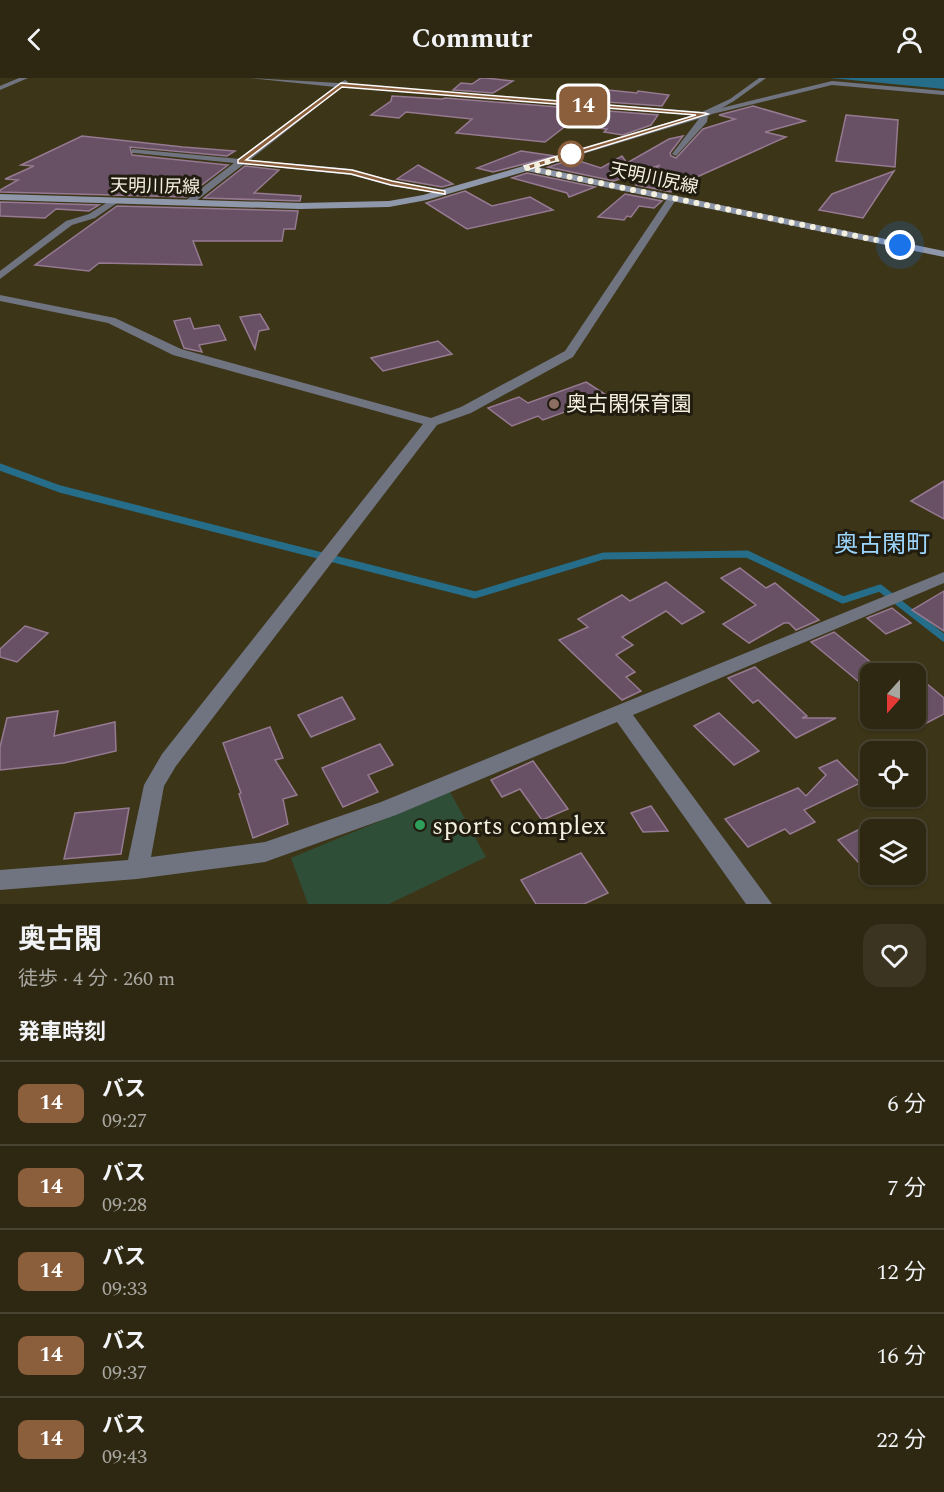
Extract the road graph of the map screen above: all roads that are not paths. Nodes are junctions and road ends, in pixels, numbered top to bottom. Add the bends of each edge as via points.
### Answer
1 (25, 78) edge
2 (251, 78) edge
3 (351, 78) edge
4 (763, 78) edge
5 (341, 85) junction
6 (0, 88) edge
7 (944, 93) edge
8 (705, 114) junction
9 (135, 151) dead end
10 (676, 154) dead end
11 (241, 161) junction
12 (527, 168) junction
13 (443, 192) junction
14 (0, 197) edge
15 (672, 198) junction
16 (114, 201) junction
17 (188, 203) junction
18 (944, 254) edge
19 (0, 276) edge
20 (0, 298) edge
21 (432, 422) junction
22 (944, 577) edge
23 (621, 713) junction
24 (137, 869) junction
25 (0, 880) edge
26 (760, 904) edge

1 - 6 street
2 - 5 street
3 - 5 street
4 - 8 street
5 - 8 street
5 - 11 street
7 - 8 street via 832,83
8 - 10 street
8 - 12 street
9 - 11 street
11 - 13 street via 352,172
11 - 17 street
12 - 13 main road, 天明川尻線
12 - 15 main road, 天明川尻線
13 - 17 main road, 天明川尻線 via 389,204
14 - 16 main road, 天明川尻線
15 - 18 main road, 天明川尻線
15 - 21 street via 569,354 466,410
16 - 17 main road, 天明川尻線
16 - 19 street via 92,216 69,223
20 - 21 street via 111,320 177,352
21 - 24 street via 169,760 154,785
22 - 23 street
23 - 24 street via 388,809 265,852
23 - 26 street
24 - 25 street

